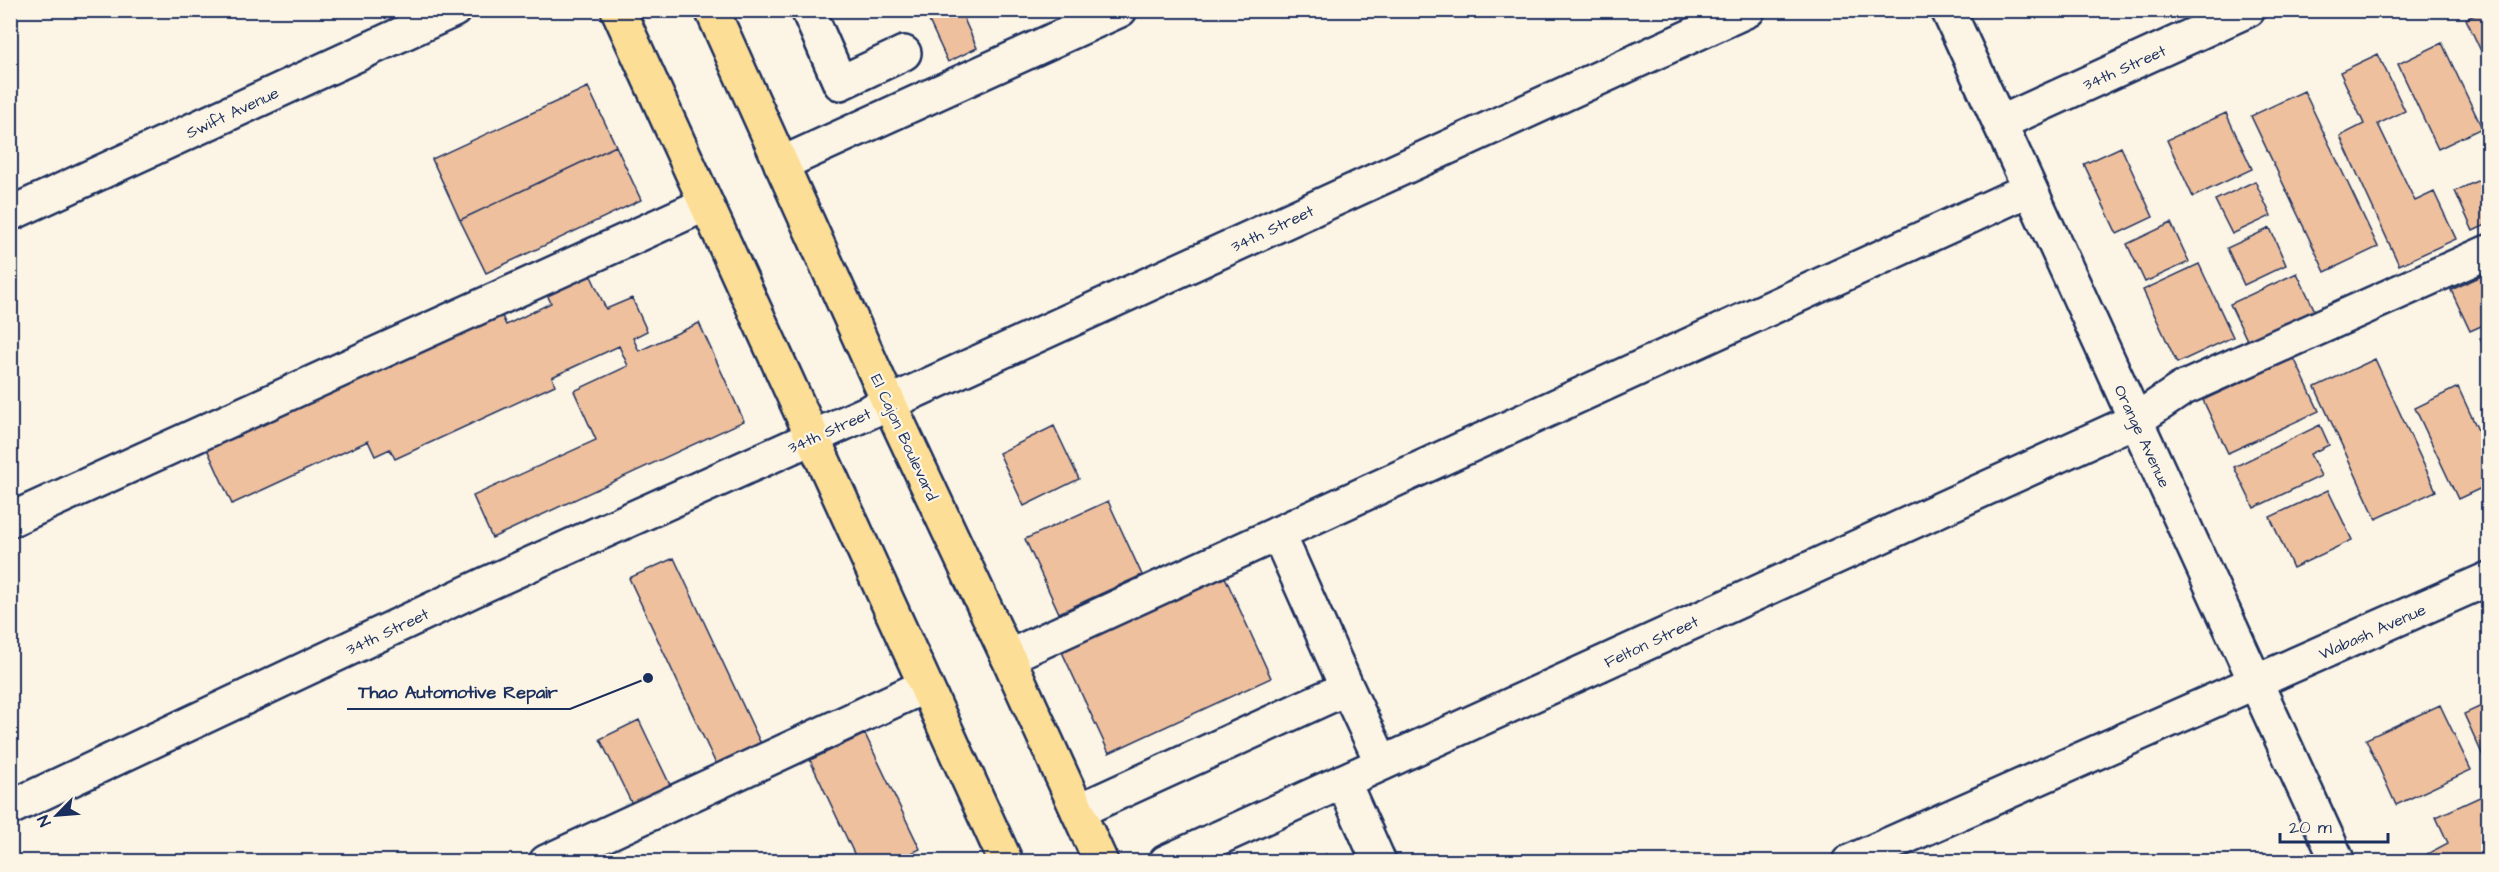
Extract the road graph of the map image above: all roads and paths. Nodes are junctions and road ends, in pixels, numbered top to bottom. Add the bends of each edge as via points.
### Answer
1 (454, 10) edge
2 (618, 10) edge
3 (712, 10) edge
4 (808, 10) edge
5 (1120, 10) edge
6 (1748, 10) edge
7 (1948, 10) edge
8 (2248, 10) edge
9 (904, 53) dead end
10 (2000, 123) junction
11 (781, 164) junction
12 (2030, 189) junction
13 (706, 204) junction
14 (10, 214) edge
15 (2488, 252) edge
16 (889, 403) junction
17 (2136, 420) junction
18 (812, 437) junction
19 (10, 519) edge
20 (1278, 533) junction
21 (2488, 579) edge
22 (1008, 657) junction
23 (2256, 683) junction
24 (926, 686) junction
25 (1347, 688) junction
26 (1382, 763) junction
27 (1343, 781) junction
28 (10, 808) edge
29 (1078, 811) junction
30 (1180, 858) edge
31 (546, 861) edge
32 (1006, 861) edge
33 (1101, 861) edge
34 (1379, 861) edge
35 (1849, 861) edge
36 (2338, 861) edge

1 - 14 street, Swift Avenue
2 - 13 main road
3 - 11 main road, El Cajon Boulevard
4 - 9 street via 840,83
5 - 11 street
6 - 16 street, 34th Street
7 - 10 street, Orange Avenue
8 - 10 street, 34th Street
10 - 12 street, Orange Avenue
11 - 16 main road, El Cajon Boulevard
12 - 17 street, Orange Avenue
12 - 20 street
13 - 18 main road
13 - 19 street
15 - 17 street, Felton Street via 2182,389
16 - 18 street, 34th Street
16 - 22 main road, El Cajon Boulevard
17 - 23 street, Orange Avenue
17 - 26 street, Felton Street
18 - 24 main road
18 - 28 street, 34th Street via 484,585
20 - 22 street
20 - 25 street
21 - 23 street, Wabash Avenue
22 - 29 main road, El Cajon Boulevard
23 - 35 street, Wabash Avenue
23 - 36 street, Orange Avenue
24 - 31 street
24 - 32 main road
25 - 26 street
25 - 29 street
26 - 27 street, Felton Street
27 - 30 street, Felton Street
27 - 34 street
29 - 33 main road, El Cajon Boulevard

